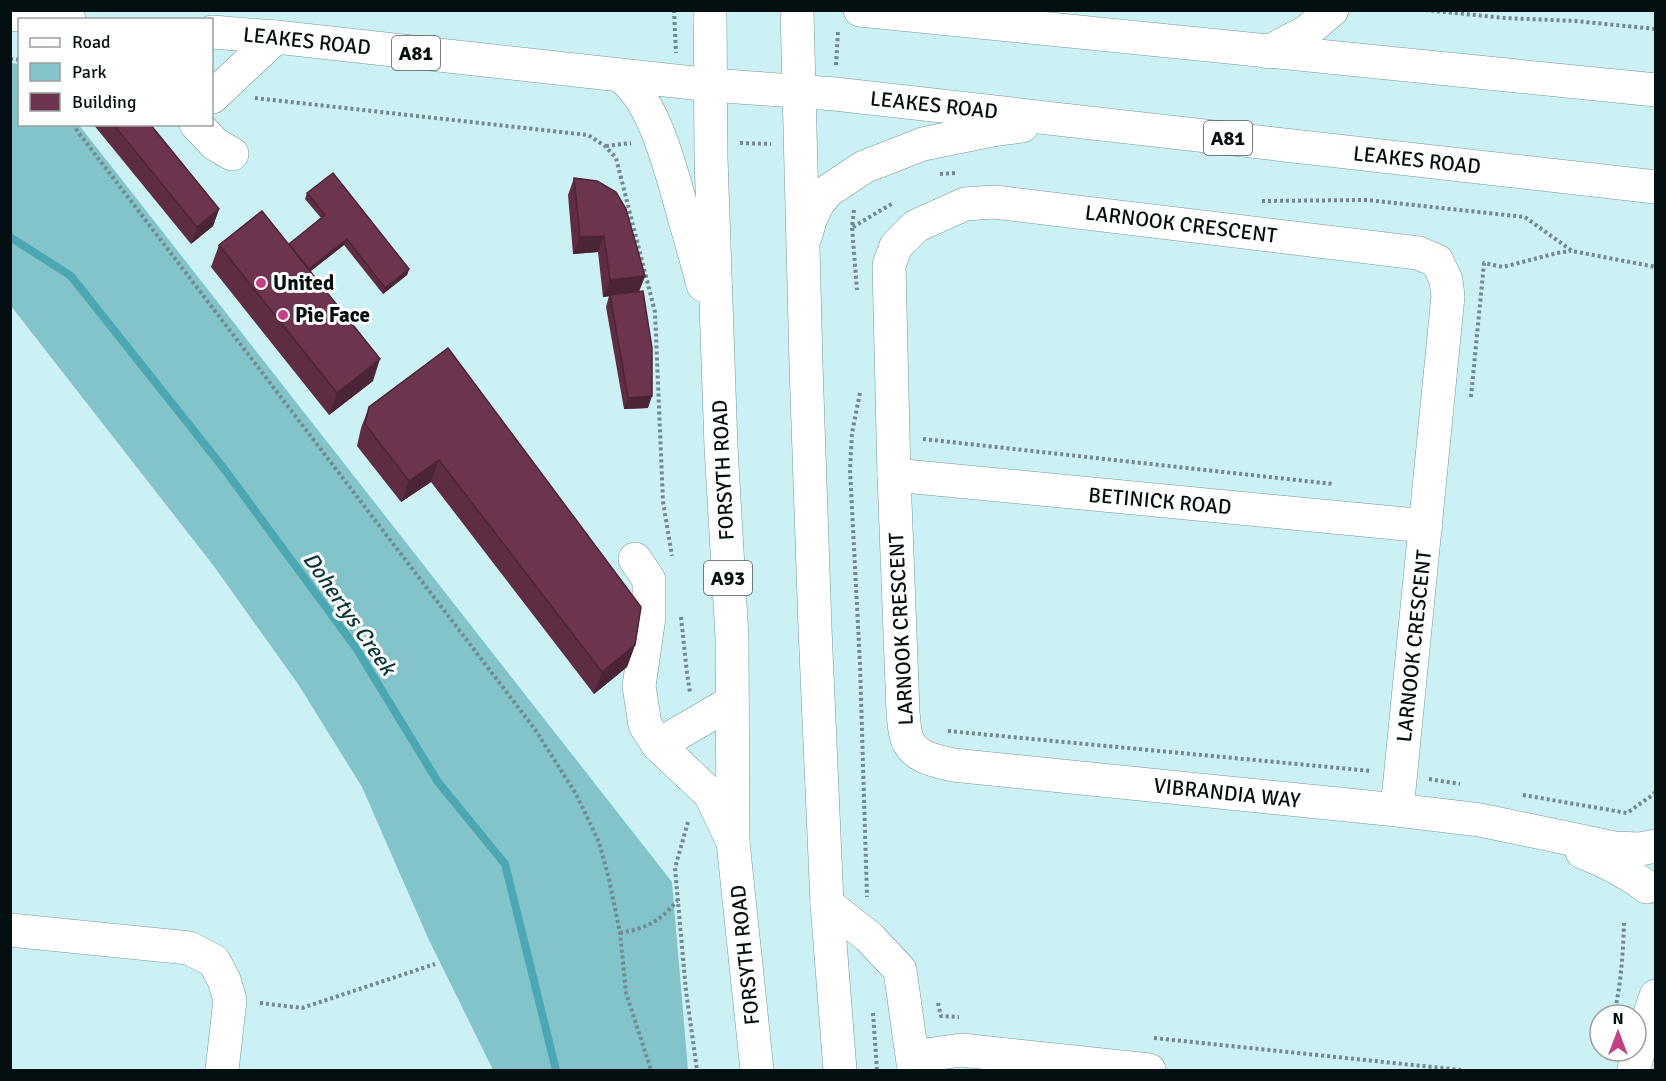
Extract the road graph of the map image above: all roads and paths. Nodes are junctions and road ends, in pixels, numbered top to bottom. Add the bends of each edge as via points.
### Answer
1 (710, 10) edge
2 (797, 10) edge
3 (860, 10) edge
4 (1332, 10) edge
5 (1425, 10) edge
6 (912, 13) edge
7 (10, 14) edge
8 (49, 18) edge
9 (1656, 29) edge
10 (213, 32) edge
11 (276, 37) junction
12 (1268, 52) junction
13 (620, 76) junction
14 (711, 85) junction
15 (1656, 90) edge
16 (800, 91) junction
17 (216, 93) edge
18 (1066, 120) junction
19 (74, 126) edge
20 (198, 126) edge
21 (605, 146) dead end
22 (232, 154) dead end
23 (1656, 187) edge
24 (854, 207) dead end
25 (804, 247) junction
26 (1572, 251) dead end
27 (857, 294) dead end
28 (1481, 302) dead end
29 (717, 337) junction
30 (861, 386) dead end
31 (915, 438) dead end
32 (894, 475) junction
33 (1338, 484) dead end
34 (1426, 526) junction
35 (635, 559) dead end
36 (732, 702) junction
37 (658, 745) junction
38 (917, 753) joint
39 (1369, 771) dead end
40 (1401, 775) junction
41 (1465, 785) dead end
42 (1656, 789) edge
43 (1523, 795) dead end
44 (1397, 810) junction
45 (1537, 833) junction
46 (733, 842) junction
47 (1656, 846) edge
48 (1651, 895) edge
49 (867, 896) junction
50 (678, 901) dead end
51 (827, 904) junction
52 (876, 904) dead end
53 (1624, 923) dead end
54 (10, 930) edge
55 (620, 933) junction
56 (868, 937) junction
57 (936, 993) dead end
58 (1656, 996) edge
59 (872, 1002) dead end
60 (1617, 1003) edge
61 (964, 1018) dead end
62 (1154, 1038) dead end
63 (914, 1064) edge
64 (222, 1071) edge
65 (651, 1071) edge
66 (757, 1071) edge
67 (840, 1071) edge
68 (877, 1071) edge
69 (1149, 1071) edge
70 (1461, 1071) edge
71 (1634, 1071) edge

1 - 14 main road, A93
2 - 16 main road
3 - 6 main road
4 - 12 main road via 1306,32
5 - 9 path
6 - 12 main road
7 - 8 main road
10 - 11 main road, LEAKES ROAD / A81
11 - 13 main road, LEAKES ROAD / A81
11 - 17 main road
12 - 15 main road
13 - 14 main road, LEAKES ROAD / A81
13 - 29 main road via 641,98 660,140
14 - 16 main road, LEAKES ROAD / A81
14 - 29 main road, FORSYTH ROAD / A93
16 - 18 main road, LEAKES ROAD / A81
16 - 25 main road
17 - 21 path via 588,135
18 - 23 main road, LEAKES ROAD / A81
18 - 25 main road via 923,144 864,167 828,191 818,203
19 - 55 path via 534,728 576,794 599,842
20 - 22 main road via 215,144
24 - 27 path
25 - 51 main road
26 - 28 path via 1503,267 1484,263
29 - 36 main road, FORSYTH ROAD / A93
30 - 49 path via 850,470
31 - 33 path
32 - 34 main road, BETINICK ROAD
32 - 34 main road, LARNOOK CRESCENT via 889,265 896,246 916,226 965,204 994,202 1418,253 1437,261 1448,296
32 - 38 main road, LARNOOK CRESCENT via 903,712 907,740
34 - 40 main road, LARNOOK CRESCENT
35 - 37 main road via 649,580 649,617 639,686 645,725
36 - 37 main road
36 - 46 main road, FORSYTH ROAD / A93
37 - 46 main road via 710,794
38 - 44 main road, VIBRANDIA WAY via 953,765
39 - 40 path
40 - 41 path
40 - 44 main road, LARNOOK CRESCENT
42 - 43 path via 1627,813
44 - 45 main road, VIBRANDIA WAY via 1480,820
45 - 47 main road, VIBRANDIA WAY via 1614,848
45 - 48 main road, VIBRANDIA WAY via 1611,864 1635,878
46 - 66 main road, FORSYTH ROAD / A93
47 - 48 main road via 1646,865
49 - 52 path
49 - 56 path
50 - 55 path via 655,923
51 - 56 main road
51 - 67 main road
53 - 60 path
54 - 64 main road via 189,948 214,961 230,1000
55 - 65 path via 626,993
56 - 63 main road via 900,970
57 - 61 path via 940,1016
58 - 71 main road
59 - 68 path
62 - 70 path
63 - 69 main road via 961,1050

